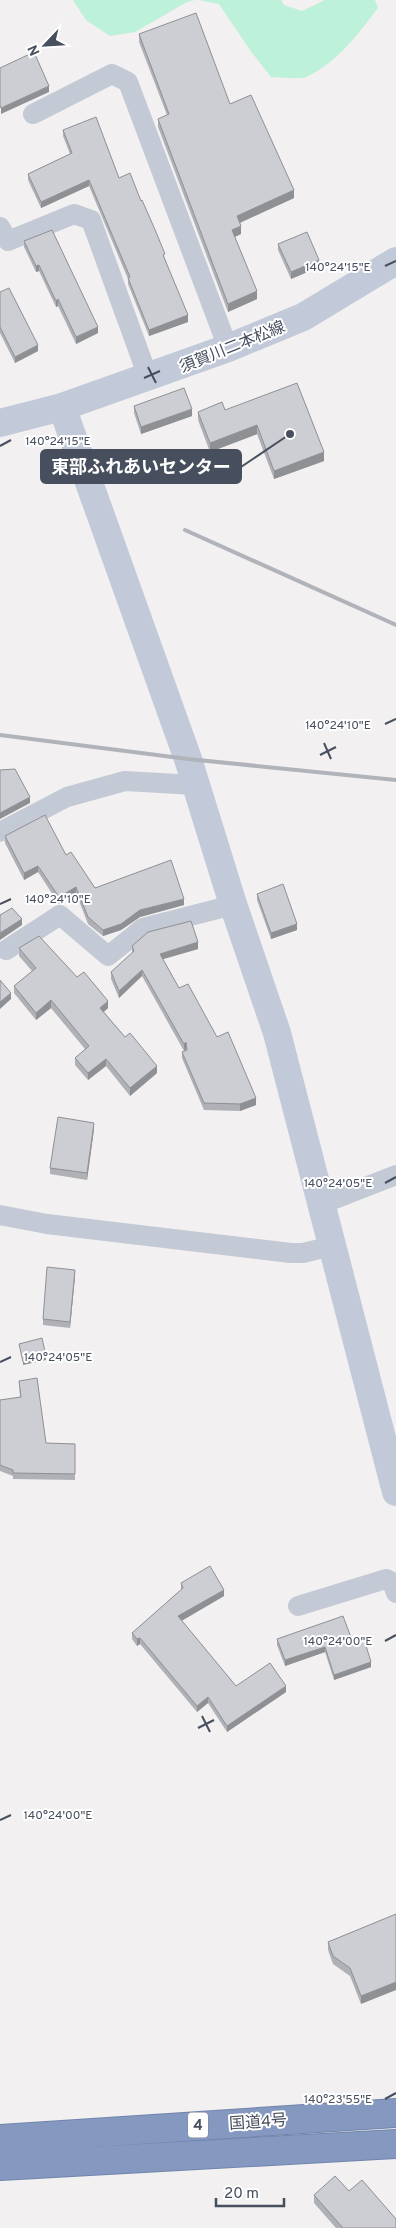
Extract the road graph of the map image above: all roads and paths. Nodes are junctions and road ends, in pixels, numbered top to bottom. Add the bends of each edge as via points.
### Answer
1 (33, 114) dead end
2 (0, 226) edge
3 (396, 261) edge
4 (228, 348) junction
5 (148, 378) junction
6 (62, 407) junction
7 (0, 423) edge
8 (196, 784) junction
9 (0, 832) edge
10 (233, 904) junction
11 (6, 950) dead end
12 (396, 1175) edge
13 (322, 1204) junction
14 (0, 1215) edge
15 (332, 1246) junction
16 (396, 1492) edge
17 (396, 1593) edge
18 (298, 1606) dead end
19 (396, 2113) edge
20 (0, 2139) edge
21 (396, 2144) edge
22 (0, 2166) edge

1 - 4 street via 112,74 128,82
2 - 5 street via 8,241 74,214 91,220
3 - 4 street, 須賀川二本松線 via 304,317
4 - 5 street, 須賀川二本松線
5 - 6 street, 須賀川二本松線
6 - 7 street, 須賀川二本松線
6 - 8 street
8 - 9 street via 125,781 67,797
8 - 10 street
10 - 11 street via 144,928 108,956 60,915
10 - 13 street via 277,1033
12 - 13 street
13 - 15 street
14 - 15 street via 47,1224 291,1253
15 - 16 street
17 - 18 street via 392,1582 386,1579
19 - 20 highway, 国道4号 / 4
21 - 22 highway, 国道4号 / 4

